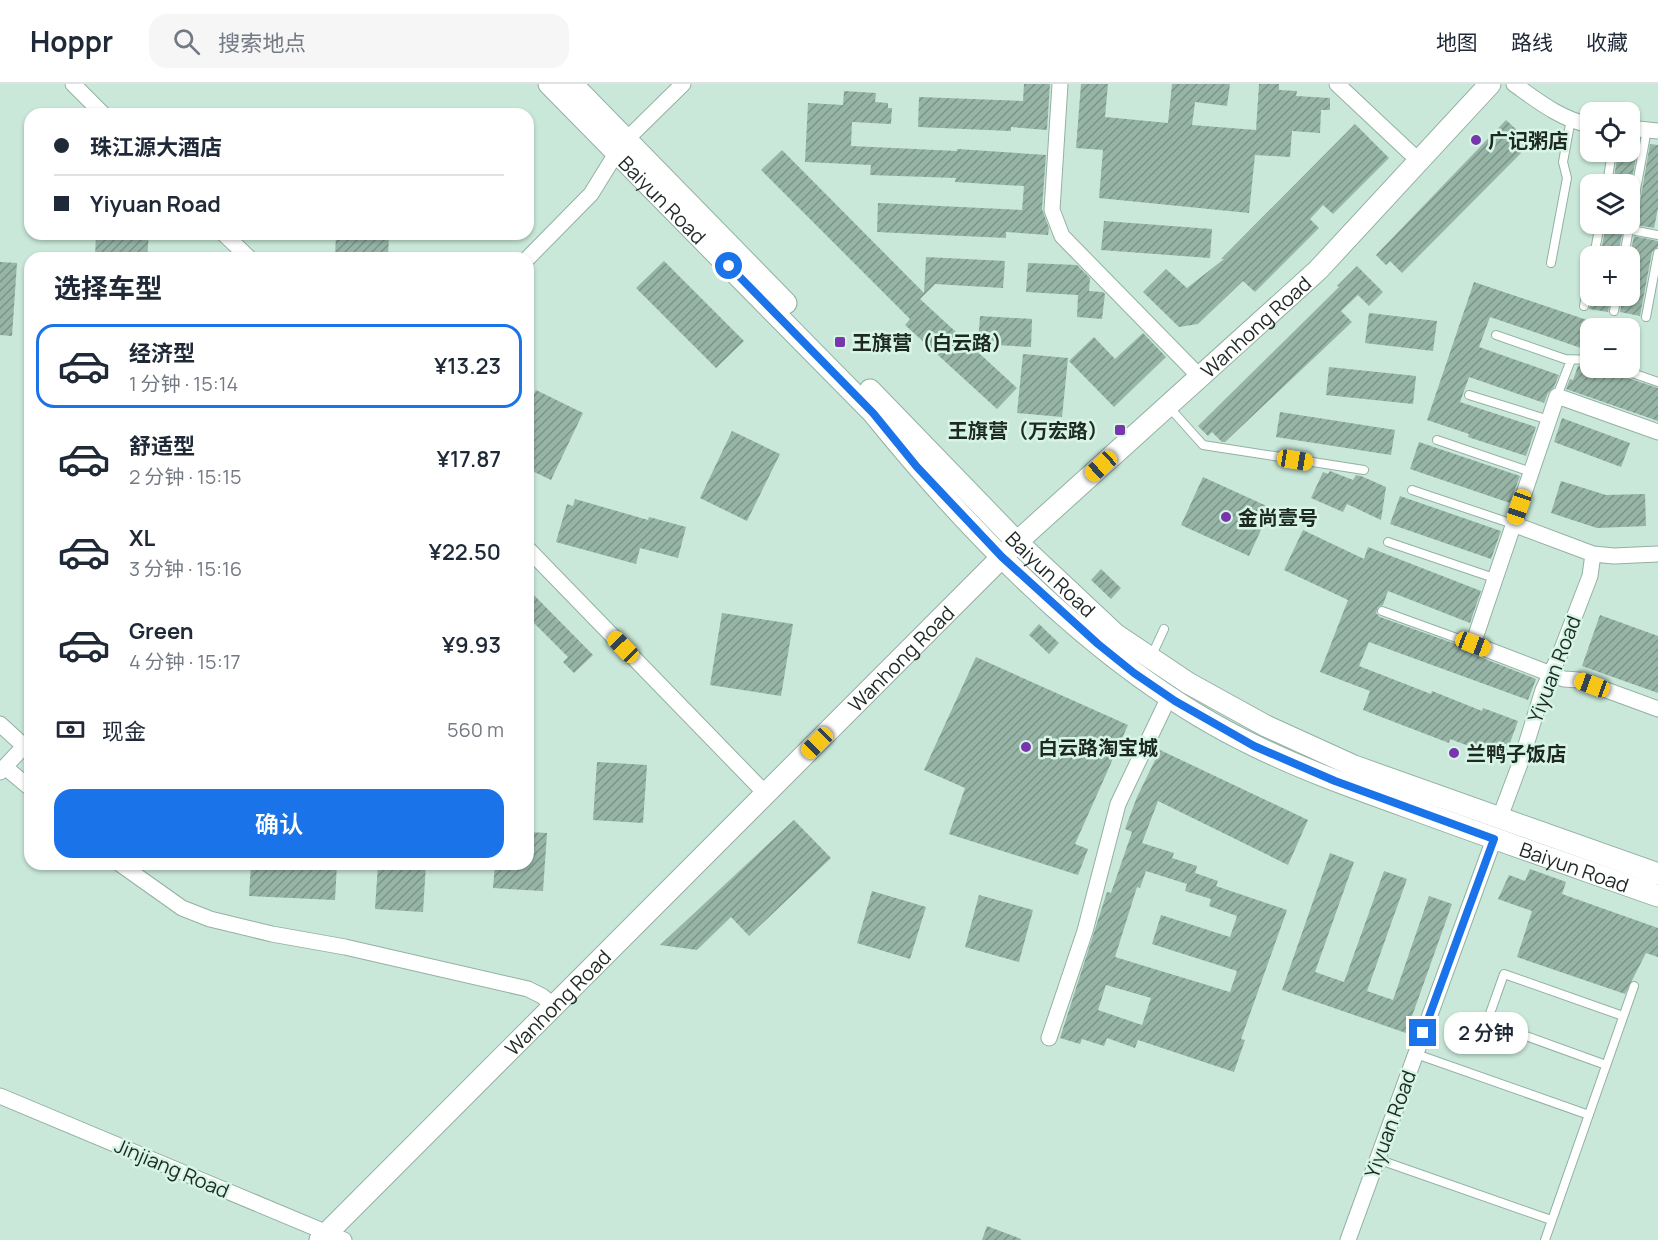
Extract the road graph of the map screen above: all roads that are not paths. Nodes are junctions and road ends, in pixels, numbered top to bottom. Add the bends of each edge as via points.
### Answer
1 (73, 84) edge
2 (549, 84) edge
3 (572, 84) edge
4 (683, 84) edge
5 (1060, 84) edge
6 (1337, 84) edge
7 (1490, 84) edge
8 (1514, 84) edge
9 (97, 108) edge
10 (1571, 119) junction
11 (1580, 122) edge
12 (1652, 130) edge
13 (622, 146) junction
14 (1419, 161) junction
15 (1640, 182) edge
16 (1640, 232) edge
17 (1658, 234) edge
18 (230, 240) edge
19 (243, 252) edge
20 (534, 252) edge
21 (1658, 254) edge
22 (1551, 263) dead end
23 (1615, 306) edge
24 (1614, 311) dead end
25 (1646, 317) dead end
26 (1496, 335) dead end
27 (1571, 360) junction
28 (1580, 360) edge
29 (1640, 376) edge
30 (1200, 377) junction
31 (1658, 382) edge
32 (1469, 395) dead end
33 (1557, 396) junction
34 (1168, 406) junction
35 (1549, 420) junction
36 (1658, 432) edge
37 (1437, 440) dead end
38 (1364, 470) dead end
39 (1531, 472) junction
40 (1412, 490) dead end
41 (1513, 524) junction
42 (1017, 542) junction
43 (1388, 542) dead end
44 (1593, 554) junction
45 (1658, 554) edge
46 (534, 555) edge
47 (1002, 557) junction
48 (1494, 578) junction
49 (1382, 611) dead end
50 (1164, 629) dead end
51 (1473, 644) junction
52 (1151, 658) junction
53 (1551, 673) junction
54 (1169, 697) junction
55 (1658, 709) edge
56 (0, 724) edge
57 (24, 741) edge
58 (24, 746) edge
59 (3, 769) edge
60 (24, 784) edge
61 (766, 794) junction
62 (1500, 818) junction
63 (1494, 839) junction
64 (128, 870) edge
65 (1658, 874) edge
66 (1658, 896) edge
67 (1634, 986) dead end
68 (554, 1006) junction
69 (1623, 1016) junction
70 (1049, 1038) dead end
71 (1416, 1054) junction
72 (1606, 1065) junction
73 (0, 1096) edge
74 (1589, 1115) junction
75 (1377, 1159) junction
76 (1551, 1220) junction
77 (330, 1238) edge
78 (1348, 1240) edge
79 (1545, 1240) edge

1 - 9 street
2 - 13 main road, Baiyun Road
3 - 13 main road, Baiyun Road
4 - 13 street
5 - 30 street via 1052,210 1062,236
6 - 14 street
7 - 14 main road, Wanhong Road
8 - 10 street
10 - 11 street
10 - 22 lane via 1563,162 1567,178
12 - 15 lane
13 - 20 street via 591,194
13 - 42 main road, Baiyun Road
13 - 47 main road, Baiyun Road via 873,413 917,467
14 - 30 main road, Wanhong Road via 1318,270
16 - 17 lane
18 - 19 street
21 - 25 lane
23 - 24 lane
26 - 27 lane
27 - 28 lane
27 - 33 lane
29 - 31 lane
30 - 34 main road, Wanhong Road
32 - 35 lane
33 - 35 street
33 - 36 street
34 - 38 lane via 1203,445
34 - 42 main road, Wanhong Road
35 - 39 street
37 - 39 lane
39 - 41 street
40 - 41 lane
41 - 44 street
41 - 48 street
42 - 47 main road, Wanhong Road
42 - 52 main road, Baiyun Road via 1115,634
43 - 48 lane
44 - 45 street
44 - 53 street, Yiyuan Road via 1590,576
46 - 61 street
47 - 54 main road, Baiyun Road via 1098,644
47 - 61 main road, Wanhong Road
48 - 51 street
49 - 51 lane
50 - 52 lane
51 - 53 street
52 - 62 main road, Baiyun Road via 1188,683 1276,730 1354,766
53 - 55 street
53 - 62 street, Yiyuan Road
54 - 63 main road, Baiyun Road via 1254,746 1294,764
54 - 70 street via 1118,804 1085,931
56 - 57 street
58 - 59 street
59 - 60 street
61 - 68 main road, Wanhong Road
62 - 65 main road, Baiyun Road
63 - 66 main road, Baiyun Road
63 - 71 street, Yiyuan Road
64 - 68 street via 182,908 210,920 528,989
67 - 69 lane
68 - 77 main road, Wanhong Road
69 - 72 lane
69 - 72 lane via 1504,974 1490,1013 1487,1022
71 - 74 lane
71 - 75 street, Yiyuan Road
72 - 74 lane
73 - 77 street, Jinjiang Road
74 - 76 lane
75 - 76 lane
75 - 78 street, Yiyuan Road
76 - 79 lane

